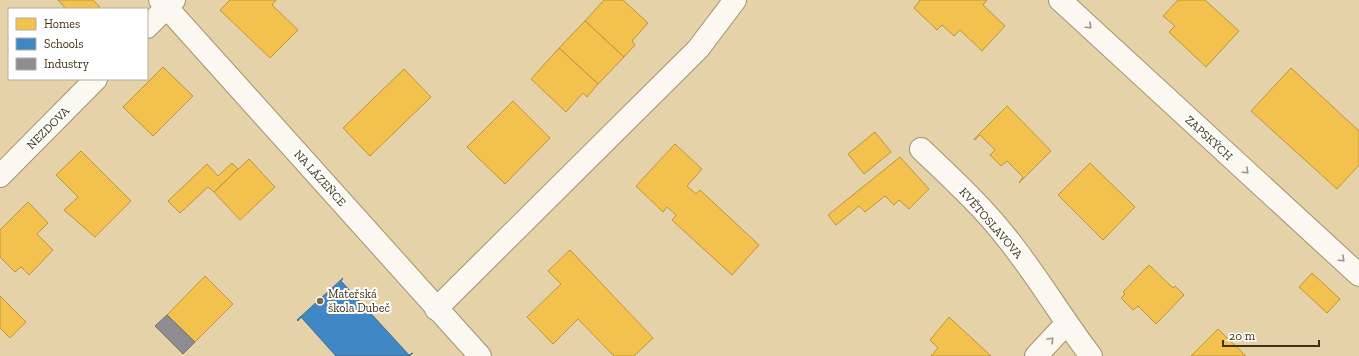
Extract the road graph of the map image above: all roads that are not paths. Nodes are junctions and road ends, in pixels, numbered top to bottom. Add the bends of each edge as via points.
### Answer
1 (735, 0) edge
2 (1060, 0) edge
3 (167, 2) edge
4 (148, 27) edge
5 (95, 80) edge
6 (922, 149) dead end
7 (0, 176) edge
8 (1359, 275) edge
9 (436, 309) junction
10 (1066, 324) junction
11 (480, 356) edge
12 (1036, 356) edge
13 (1091, 356) edge

1 - 9 street via 693,55
2 -> 8 street, ZAPSKÝCH
3 - 4 street
3 - 9 street, NA LÁZEŇCE
5 - 7 street, NEZDOVA
6 - 10 street, KVĚTOSLAVOVA via 1006,236 1045,288
9 - 11 street, NA LÁZEŇCE
12 -> 10 street
10 - 13 street, KVĚTOSLAVOVA

